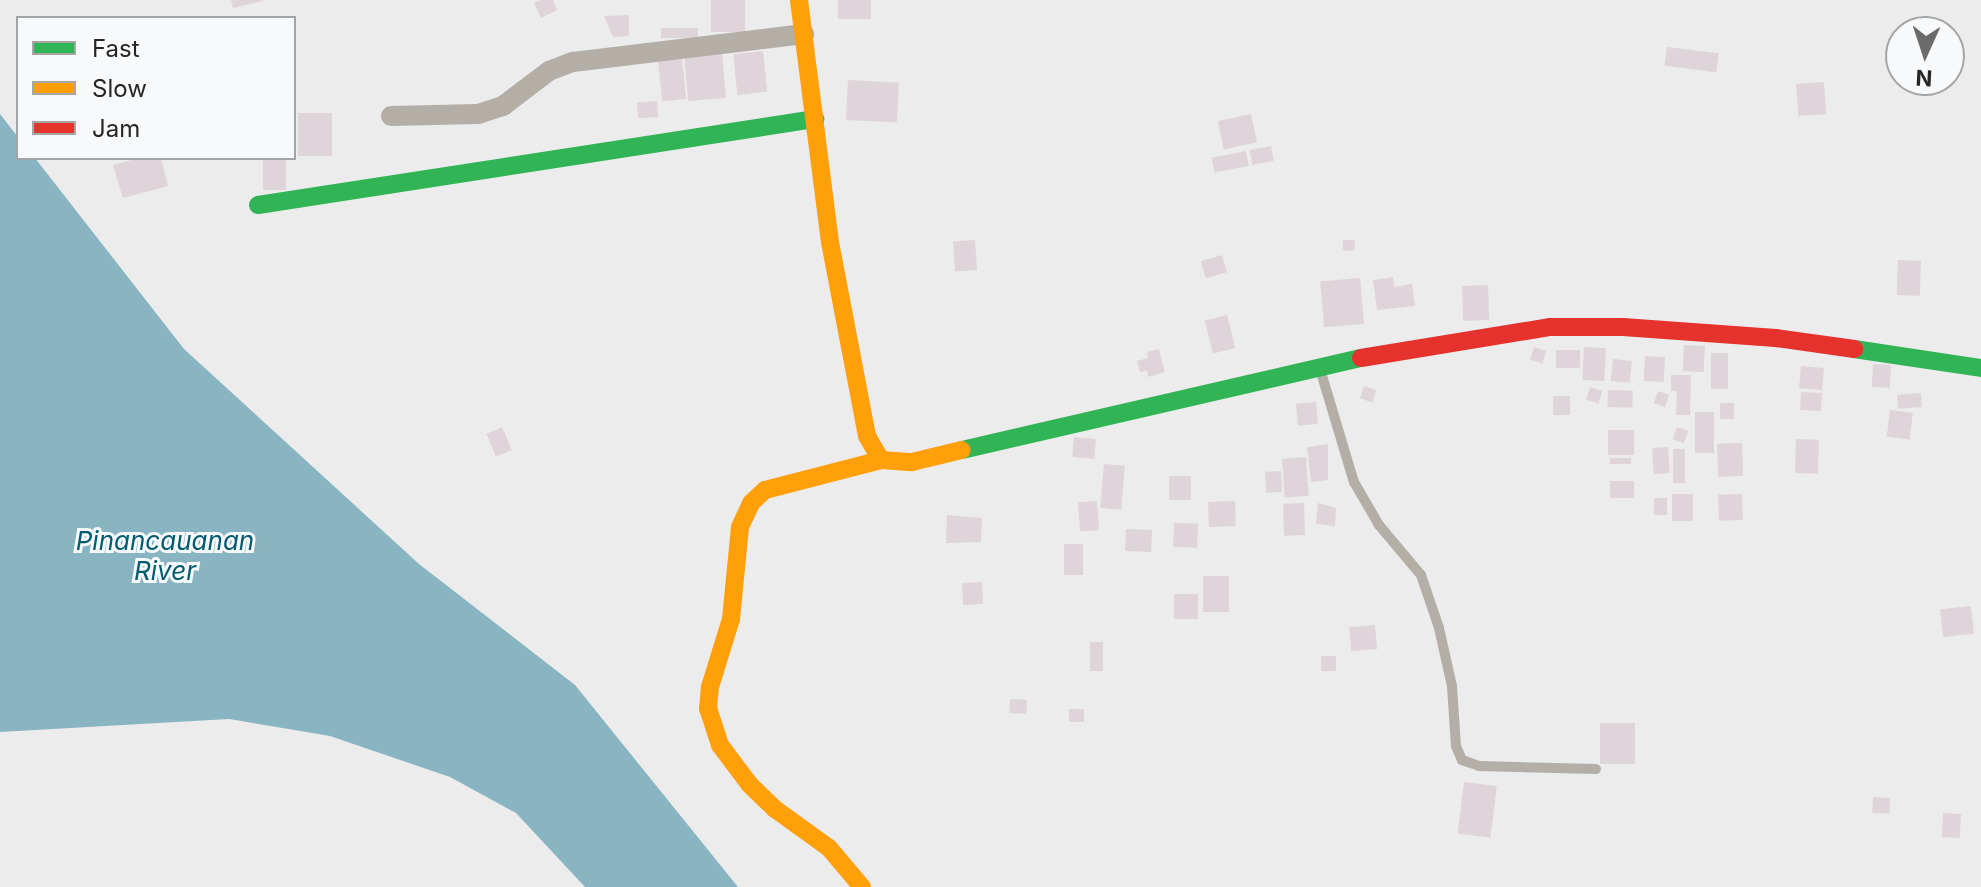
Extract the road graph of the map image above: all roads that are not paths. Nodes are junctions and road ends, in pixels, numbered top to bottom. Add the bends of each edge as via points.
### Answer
1 (799, 0) edge
2 (804, 34) junction
3 (391, 116) dead end
4 (815, 119) junction
5 (258, 205) dead end
6 (1320, 367) junction
7 (1981, 368) edge
8 (881, 460) junction
9 (1596, 769) dead end
10 (862, 887) edge

1 - 2 street
2 - 3 street via 573,62 549,71 503,106 478,114
2 - 4 street
4 - 5 street
4 - 8 street via 830,242 853,364 867,436
6 - 7 street via 1565,327 1776,338
6 - 8 street via 912,462
6 - 9 lane via 1354,482 1379,525 1421,575 1452,686 1456,746 1462,760 1479,766
8 - 10 street via 765,490 751,503 740,527 731,619 708,709 720,745 750,785 829,848

